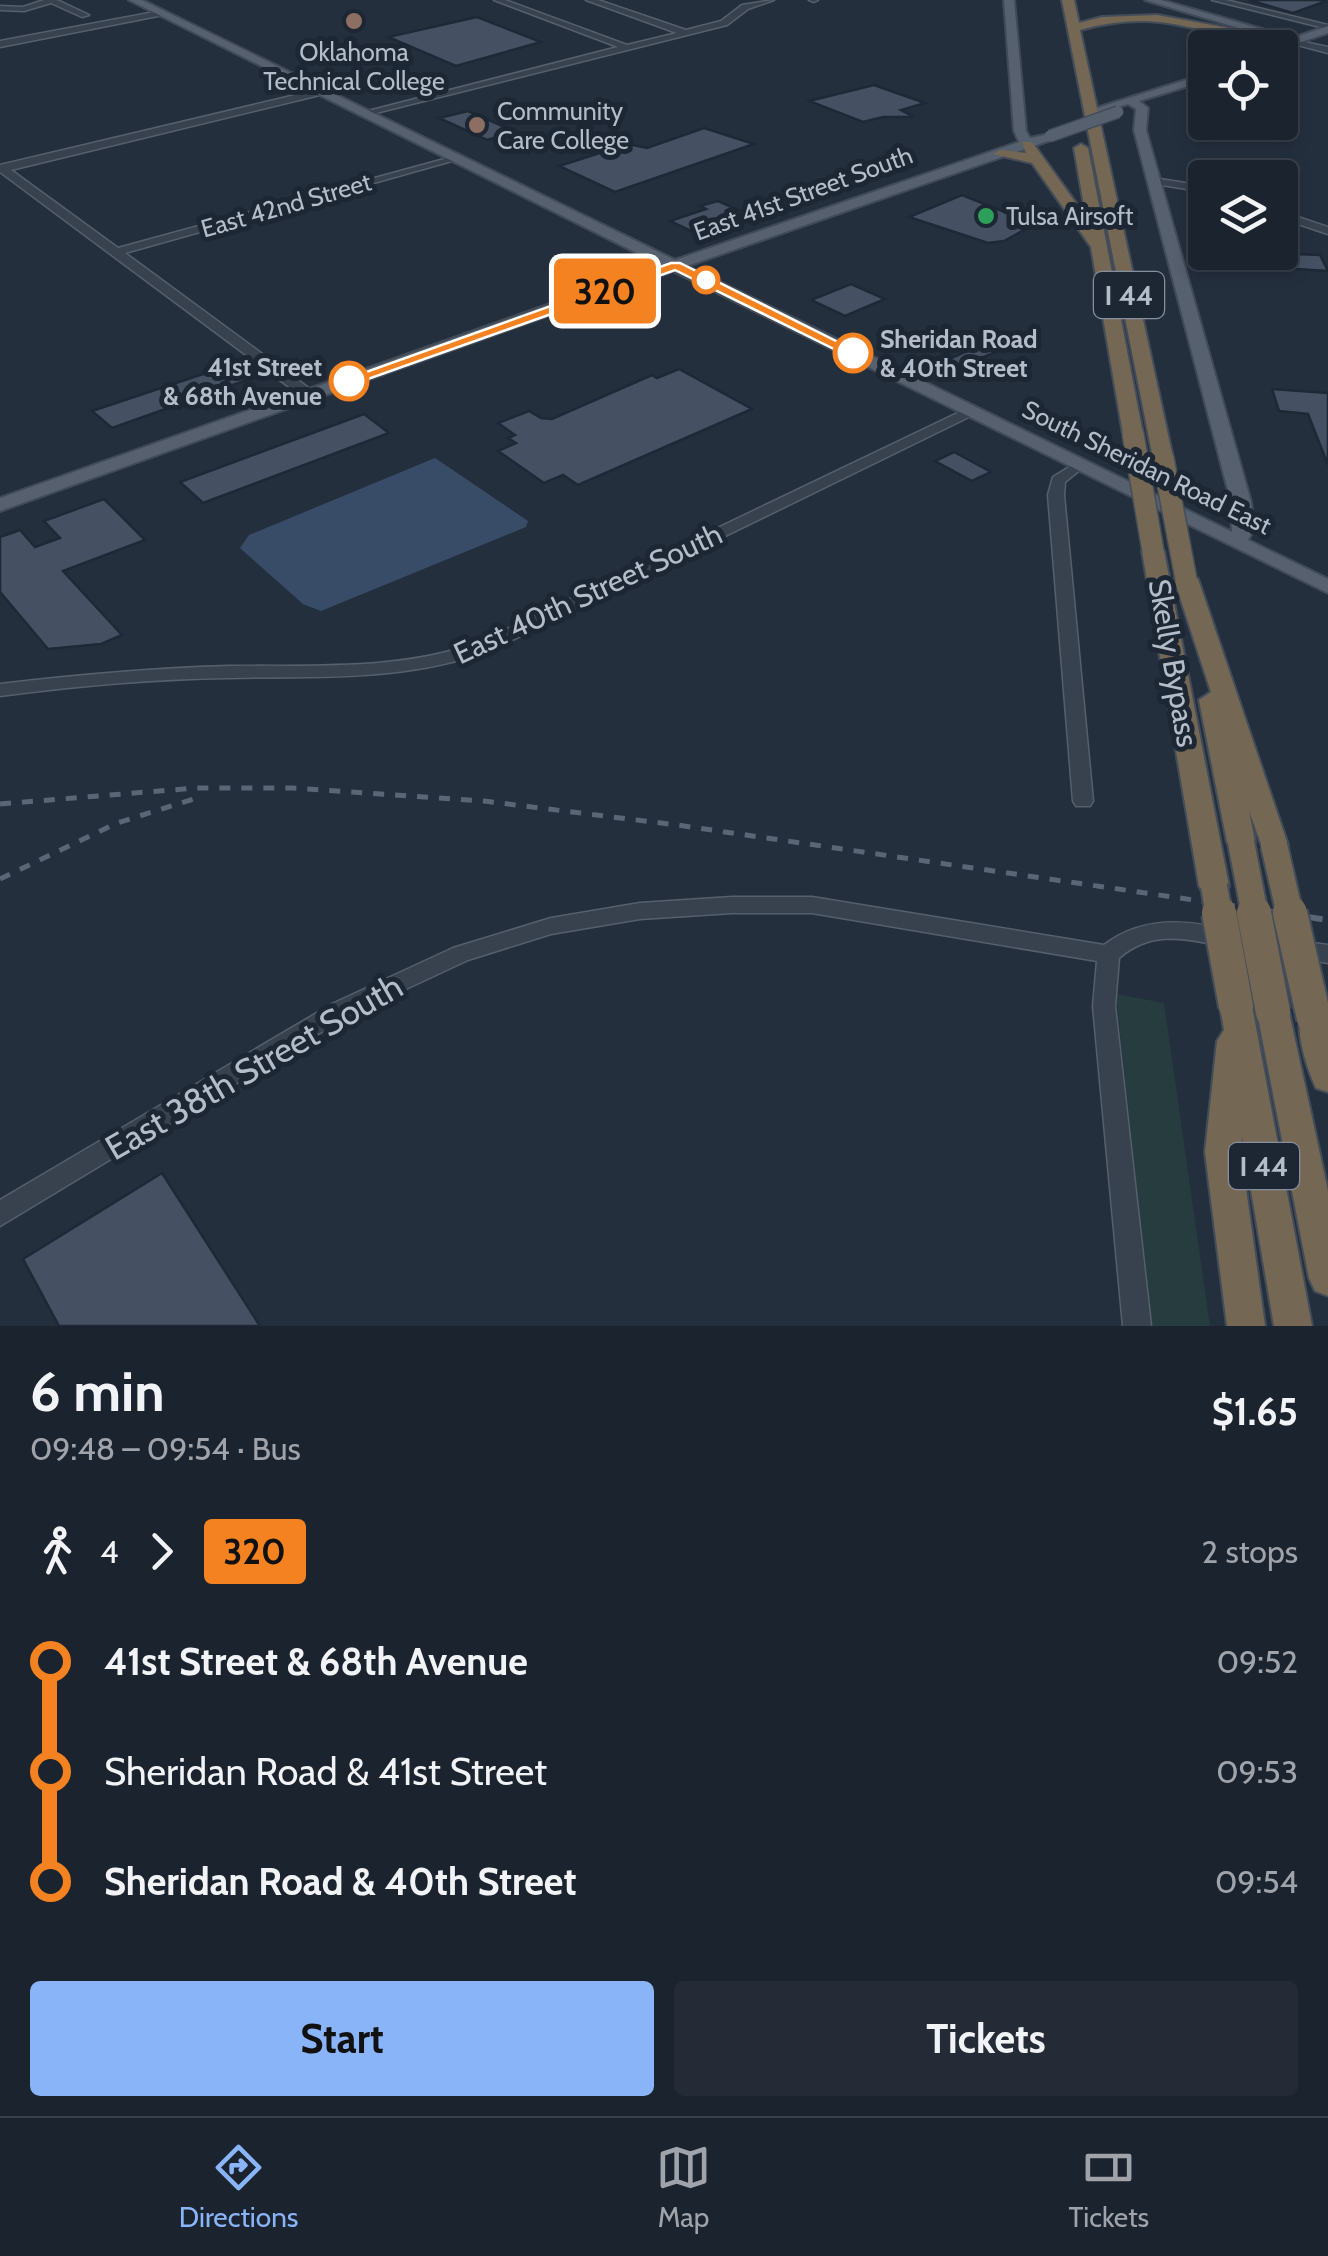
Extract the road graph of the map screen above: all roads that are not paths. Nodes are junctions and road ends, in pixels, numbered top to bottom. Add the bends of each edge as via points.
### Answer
1 (52, 0) edge
2 (137, 0) edge
3 (590, 0) edge
4 (770, 0) edge
5 (1009, 0) edge
6 (1055, 0) edge
7 (1068, 0) edge
8 (1146, 0) edge
9 (1216, 0) edge
10 (1254, 0) edge
11 (498, 1) edge
12 (1238, 5) junction
13 (0, 8) edge
14 (1170, 8) joint
15 (24, 9) junction
16 (160, 12) junction
17 (1212, 14) dead end
18 (85, 15) dead end
19 (5, 20) dead end
20 (1074, 28) junction
21 (1236, 30) edge
22 (1252, 30) edge
23 (1328, 31) edge
24 (686, 33) junction
25 (1298, 40) edge
26 (1298, 42) edge
27 (0, 44) edge
28 (1308, 45) junction
29 (627, 48) junction
30 (1298, 49) edge
31 (1328, 50) edge
32 (1188, 84) edge
33 (1071, 90) dead end
34 (321, 92) junction
35 (1132, 102) junction
36 (1074, 108) dead end
37 (366, 114) junction
38 (1025, 140) junction
39 (1000, 154) junction
40 (455, 157) junction
41 (1037, 159) junction
42 (1, 168) edge
43 (944, 170) junction
44 (1153, 181) junction
45 (1188, 186) edge
46 (1298, 220) edge
47 (1328, 230) edge
48 (1100, 247) junction
49 (116, 252) junction
50 (676, 266) junction
51 (309, 395) junction
52 (970, 411) junction
53 (1079, 464) junction
54 (0, 505) edge
55 (1236, 542) junction
56 (1186, 578) junction
57 (1328, 587) edge
58 (0, 690) edge
59 (1083, 801) dead end
60 (1108, 954) junction
61 (1328, 954) edge
62 (1236, 1006) junction
63 (1328, 1078) edge
64 (0, 1214) edge
65 (1328, 1278) edge
66 (1136, 1326) edge
67 (1246, 1326) edge
68 (1292, 1326) edge

1 - 15 street
1 - 18 street
2 - 16 main road, South Sheridan Road East
3 - 24 street
4 - 24 street via 729,22
5 - 38 main road
6 - 33 highway
7 - 20 highway, Skelly Bypass / I 44
8 - 14 highway
9 - 12 street
10 - 12 street
11 - 29 street
12 - 17 street
12 - 23 street
13 - 15 street
14 - 22 main road
15 - 19 street
16 - 27 street
16 - 34 main road, South Sheridan Road East
20 - 21 highway via 1112,15 1154,14
20 - 56 highway, Skelly Bypass / I 44, bridge
23 - 25 main road
23 - 28 main road
24 - 29 street
26 - 28 street
28 - 30 main road
28 - 31 street
29 - 37 street
32 - 35 main road, East 41st Street South
34 - 37 main road, South Sheridan Road East
34 - 42 street
35 - 38 main road, East 41st Street South, bridge
35 - 44 main road via 1142,108 1140,130
36 - 48 highway, Skelly Bypass / I 44
37 - 40 main road, South Sheridan Road East
38 - 39 main road, East 41st Street South
38 - 41 highway
38 - 43 main road, East 41st Street South
39 - 41 highway
39 - 43 main road, East 41st Street South
40 - 49 street, East 42nd Street
40 - 50 main road, South Sheridan Road East
41 - 48 highway
42 - 49 street
43 - 50 main road, East 41st Street South
44 - 45 street
44 - 55 main road via 1242,502 1244,529
46 - 47 street
48 - 62 highway, Skelly Bypass / I 44, bridge
49 - 51 street
50 - 51 main road, East 41st Street South
50 - 52 main road, South Sheridan Road East
51 - 54 main road, East 41st Street South
52 - 53 main road, South Sheridan Road East
52 - 58 street, East 40th Street South via 444,662 382,671 195,673
53 - 55 main road, South Sheridan Road East
53 - 59 street via 1058,480 1056,495
55 - 57 main road, South Sheridan Road East
56 - 63 highway, bridge via 1274,845
56 - 65 highway, Skelly Bypass / I 44, bridge
60 - 61 street via 1129,934 1156,928
60 - 64 street, East 38th Street South via 812,906 640,911 552,926 461,954 340,1010
60 - 66 street via 1104,1006
62 - 67 highway via 1223,1152
62 - 68 highway, Skelly Bypass / I 44

